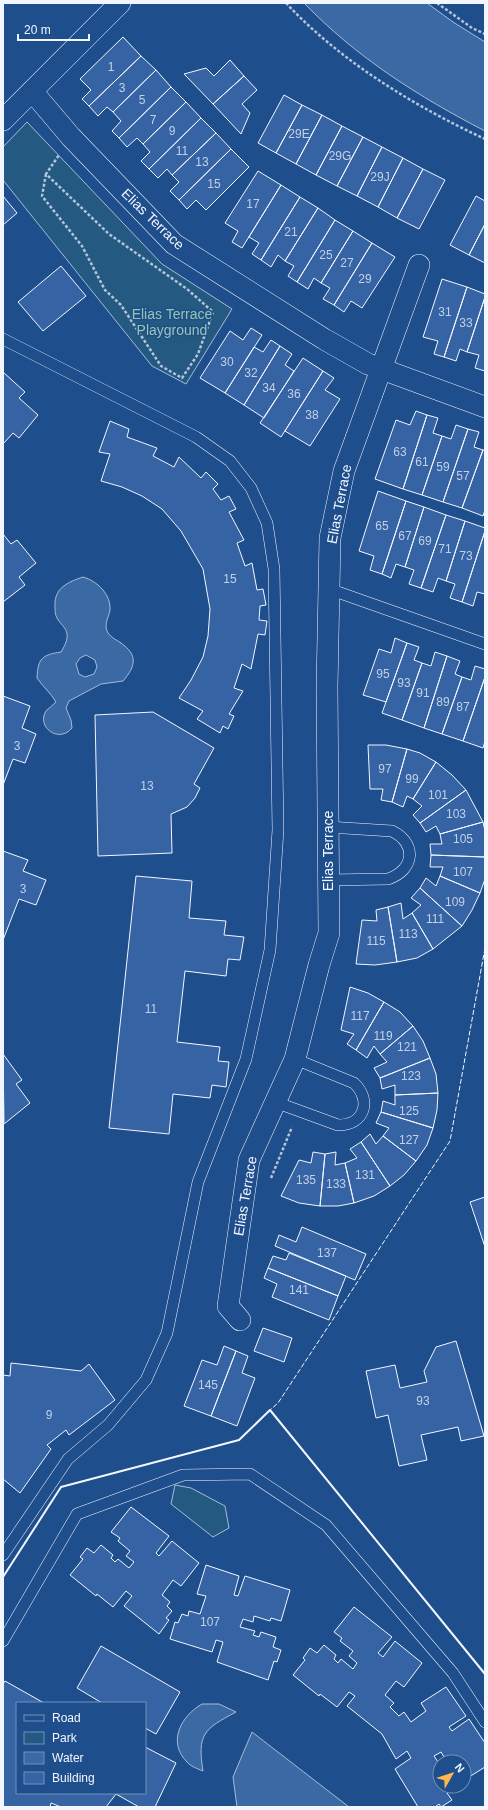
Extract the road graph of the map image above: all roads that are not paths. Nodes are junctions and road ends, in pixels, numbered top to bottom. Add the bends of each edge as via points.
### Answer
1 (120, 3) edge
2 (32, 91) junction
3 (3, 120) edge
4 (419, 265) dead end
5 (3, 339) edge
6 (380, 369) junction
7 (485, 408) edge
8 (329, 590) junction
9 (485, 644) edge
10 (328, 827) junction
11 (328, 880) junction
12 (295, 1059) junction
13 (275, 1102) junction
14 (240, 1320) dead end
15 (3, 1555) edge
16 (3, 1641) edge
17 (485, 1722) edge

1 - 2 street
2 - 3 street
2 - 6 street, Elias Terrace via 71,137 174,244 324,339
4 - 6 street, Elias Terrace
5 - 15 lane via 196,437 230,461 251,488 267,523 274,569 278,830 270,944 246,1058 198,1182 166,1333 146,1380 108,1424 68,1459
6 - 7 street, Elias Terrace
6 - 8 street, Elias Terrace via 344,471 330,538
8 - 9 lane
8 - 10 street, Elias Terrace
10 - 11 street, Elias Terrace
10 - 11 lane via 392,831 405,841 410,856 403,871 392,877
11 - 12 street, Elias Terrace via 329,933
12 - 13 street, Elias Terrace
12 - 13 lane via 354,1083 363,1095 363,1111 353,1122 338,1125
13 - 14 street, Elias Terrace via 249,1160 228,1306
16 - 17 lane via 77,1514 183,1474 250,1474 326,1525 453,1672

